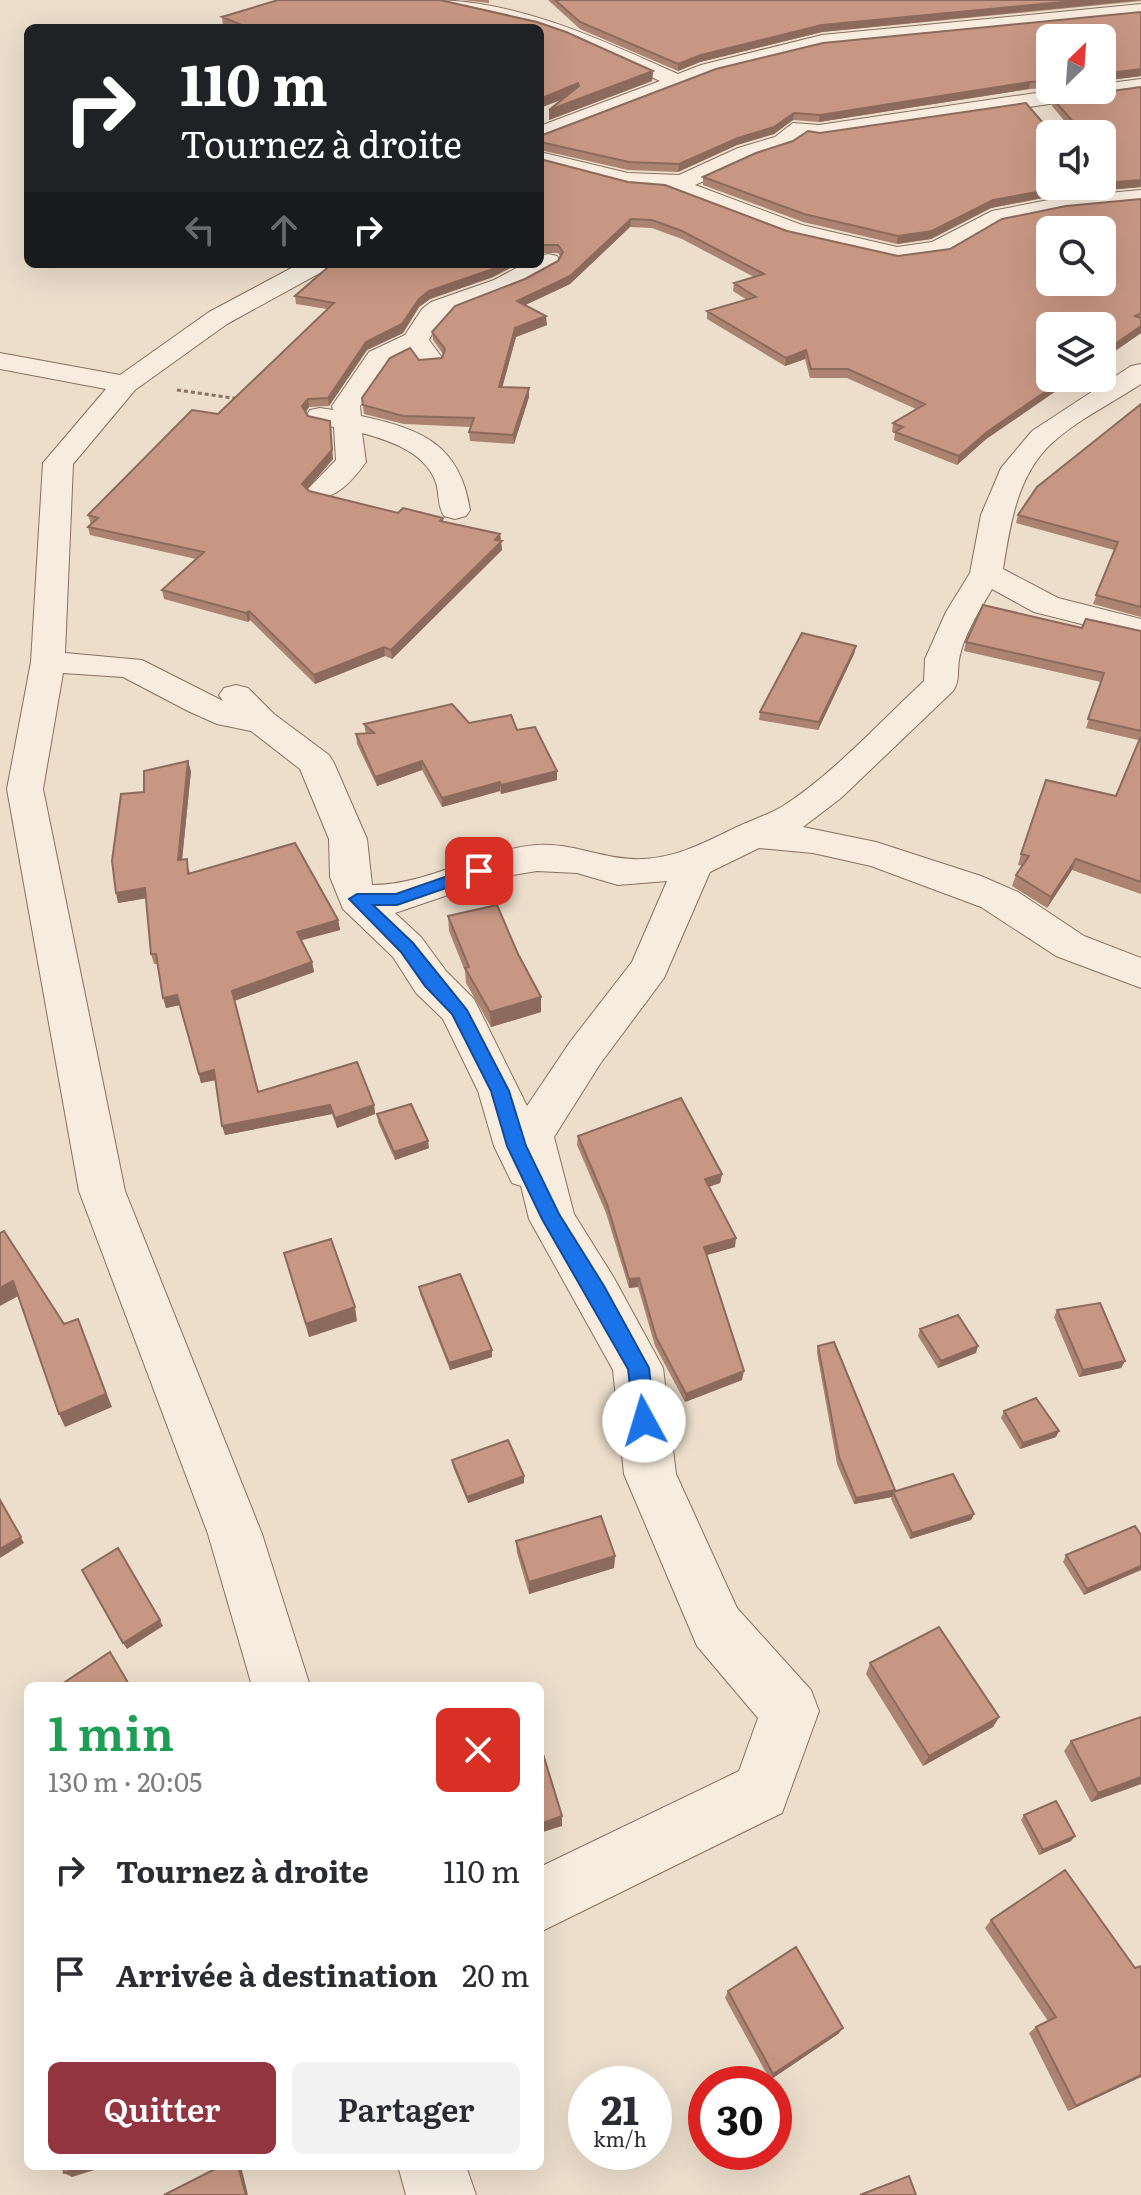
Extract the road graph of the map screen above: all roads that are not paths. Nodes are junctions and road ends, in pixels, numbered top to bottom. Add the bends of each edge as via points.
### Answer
1 (440, 0) edge
2 (1128, 0) edge
3 (1141, 7) edge
4 (920, 9) edge
5 (535, 24) edge
6 (544, 26) edge
7 (946, 28) junction
8 (675, 80) junction
9 (1141, 85) edge
10 (1116, 88) edge
11 (1036, 97) edge
12 (1029, 98) junction
13 (1046, 119) dead end
14 (544, 132) edge
15 (544, 160) edge
16 (1116, 175) edge
17 (665, 182) junction
18 (1141, 191) edge
19 (1141, 197) edge
20 (548, 261) edge
21 (544, 263) edge
22 (311, 268) edge
23 (535, 268) edge
24 (0, 361) edge
25 (1141, 372) edge
26 (125, 384) junction
27 (318, 416) edge
28 (350, 423) junction
29 (321, 491) edge
30 (455, 510) dead end
31 (986, 573) junction
32 (1141, 629) edge
33 (48, 662) junction
34 (749, 835) junction
35 (694, 864) junction
36 (357, 899) junction
37 (1141, 973) edge
38 (552, 1219) junction
39 (280, 1682) edge
40 (544, 1899) edge
41 (433, 2170) edge
42 (441, 2195) edge

1 - 5 street
2 - 3 street
3 - 7 street
4 - 7 street
6 - 8 street via 574,34
7 - 8 street via 822,41
8 - 14 street
9 - 10 street
11 - 12 street
12 - 13 street
12 - 17 street via 819,131 801,128 716,171
15 - 17 street
16 - 18 street
17 - 19 street via 795,231 897,254 938,249 992,218
20 - 21 street
22 - 26 street via 218,318
23 - 28 street via 436,309 427,317 423,350 379,358 346,406
24 - 26 street
25 - 31 street via 1042,437 1016,468 996,515
26 - 33 street via 58,463
27 - 28 street
28 - 29 street via 346,448 351,462
28 - 30 street via 431,450 454,490
31 - 32 street via 1046,605
31 - 34 street via 942,659 941,684 828,790 796,815
33 - 36 street via 130,667 229,716 249,709 316,763 348,839 349,877
33 - 39 street via 25,789 102,1191 235,1534
34 - 35 street
34 - 37 street via 815,840 910,866 994,897 1063,942
35 - 36 street via 618,872 579,860 537,858 496,865 397,899
35 - 38 street via 650,968 531,1136
36 - 38 street via 407,947 459,1010 500,1091 517,1146
38 - 40 street via 638,1368 650,1474 717,1627 790,1711 761,1792
41 - 42 street

